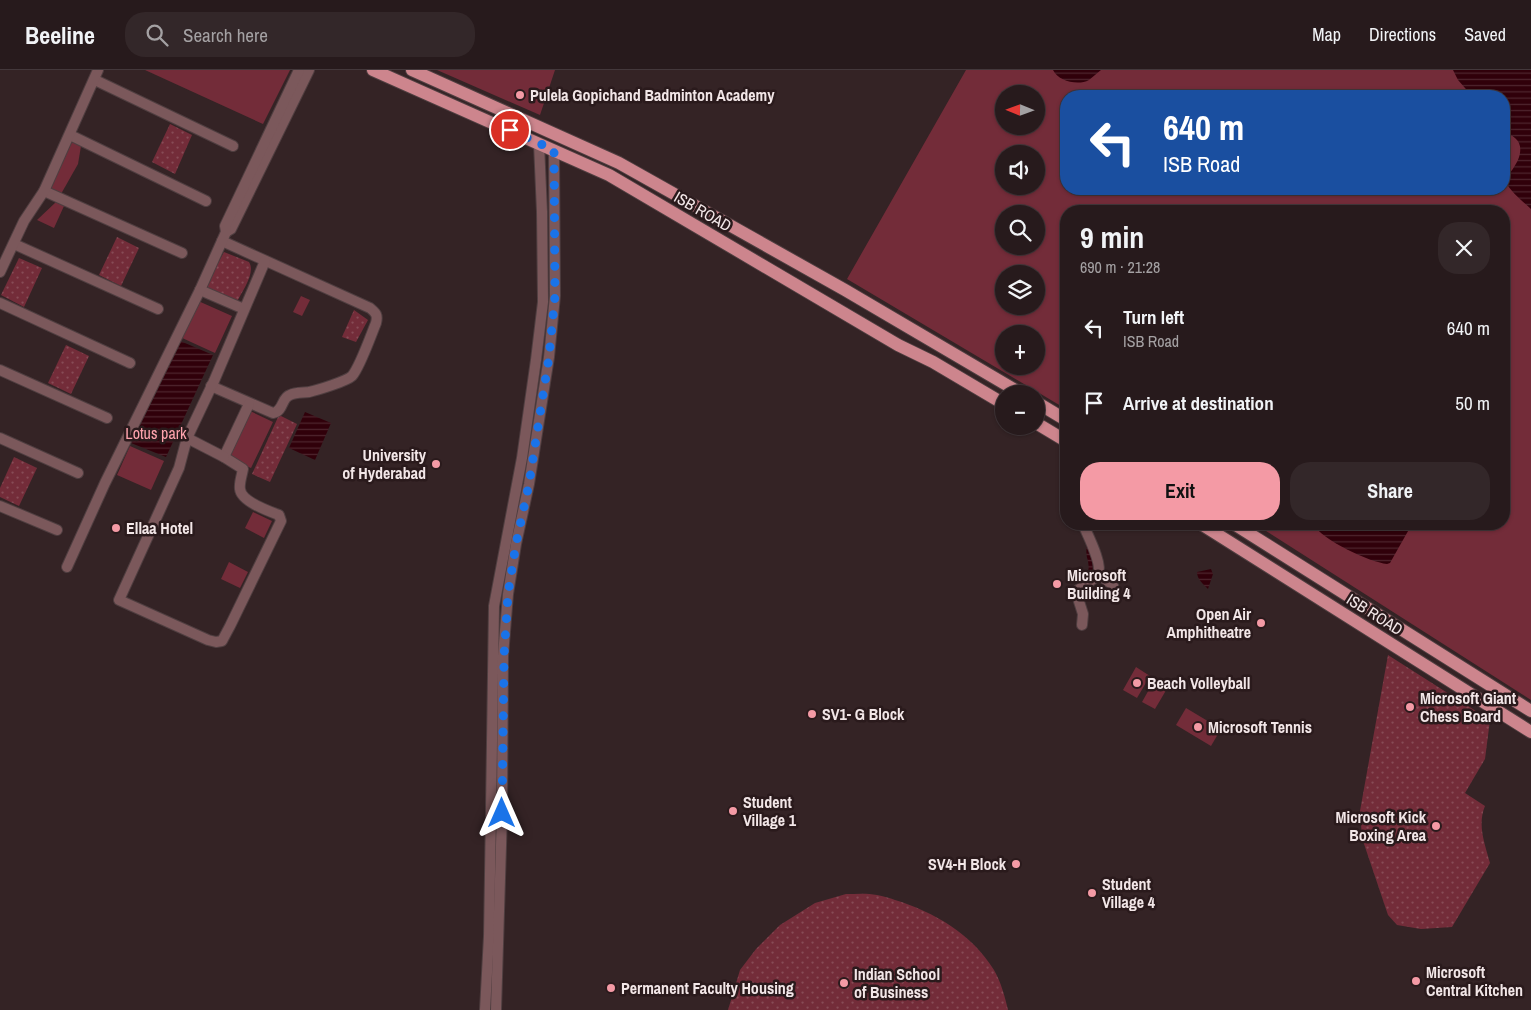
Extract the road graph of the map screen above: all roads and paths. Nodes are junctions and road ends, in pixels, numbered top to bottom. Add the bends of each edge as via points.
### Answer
1 (299, 70) edge
2 (309, 70) edge
3 (373, 70) edge
4 (414, 70) edge
5 (97, 75) edge
6 (409, 85) junction
7 (70, 135) junction
8 (539, 144) junction
9 (233, 146) dead end
10 (554, 150) junction
11 (44, 191) junction
12 (206, 201) dead end
13 (224, 237) junction
14 (14, 244) junction
15 (182, 253) dead end
16 (265, 261) junction
17 (0, 272) edge
18 (200, 290) junction
19 (0, 303) edge
20 (158, 309) dead end
21 (244, 309) junction
22 (130, 363) dead end
23 (0, 370) edge
24 (1007, 385) edge
25 (211, 386) junction
26 (995, 399) edge
27 (249, 404) junction
28 (1045, 407) edge
29 (1060, 416) edge
30 (107, 418) dead end
31 (1045, 428) edge
32 (1060, 437) edge
33 (0, 438) edge
34 (187, 438) junction
35 (224, 457) junction
36 (78, 473) dead end
37 (0, 506) edge
38 (57, 530) dead end
39 (1086, 530) edge
40 (1211, 530) edge
41 (1244, 530) edge
42 (67, 567) dead end
43 (1098, 574) junction
44 (1113, 585) dead end
45 (1082, 625) dead end
46 (1531, 711) edge
47 (1531, 732) edge
48 (485, 1010) edge
49 (496, 1010) edge

1 - 13 street via 224,226
2 - 13 street via 232,229
3 - 6 main road, ISB ROAD
4 - 6 street
4 - 24 main road, ISB ROAD via 619,163
5 - 7 street
5 - 9 street
6 - 8 main road, ISB ROAD
7 - 11 street
7 - 12 street
8 - 10 main road, ISB ROAD
8 - 48 street via 542,302 522,458 494,606
10 - 26 main road, ISB ROAD via 609,175
10 - 49 street via 555,296 549,357 516,544 504,656
11 - 14 street via 24,221
11 - 15 street
13 - 16 street
13 - 18 street
14 - 17 street
14 - 20 street
16 - 21 street
16 - 27 street via 370,308 377,317 352,376 308,392 291,394 276,413
18 - 21 street
18 - 42 street
19 - 22 street
21 - 25 street
23 - 30 street
25 - 27 street
25 - 34 street
27 - 35 street
28 - 29 main road
31 - 32 main road
33 - 36 street
34 - 35 street
34 - 35 street via 179,468 119,600 216,642 222,641 230,626 280,521 279,515 243,497 240,490 243,469
37 - 38 street
39 - 43 street via 1096,554
40 - 47 main road, ISB ROAD
41 - 46 main road, ISB ROAD
43 - 44 street
43 - 45 street via 1076,594 1083,614

